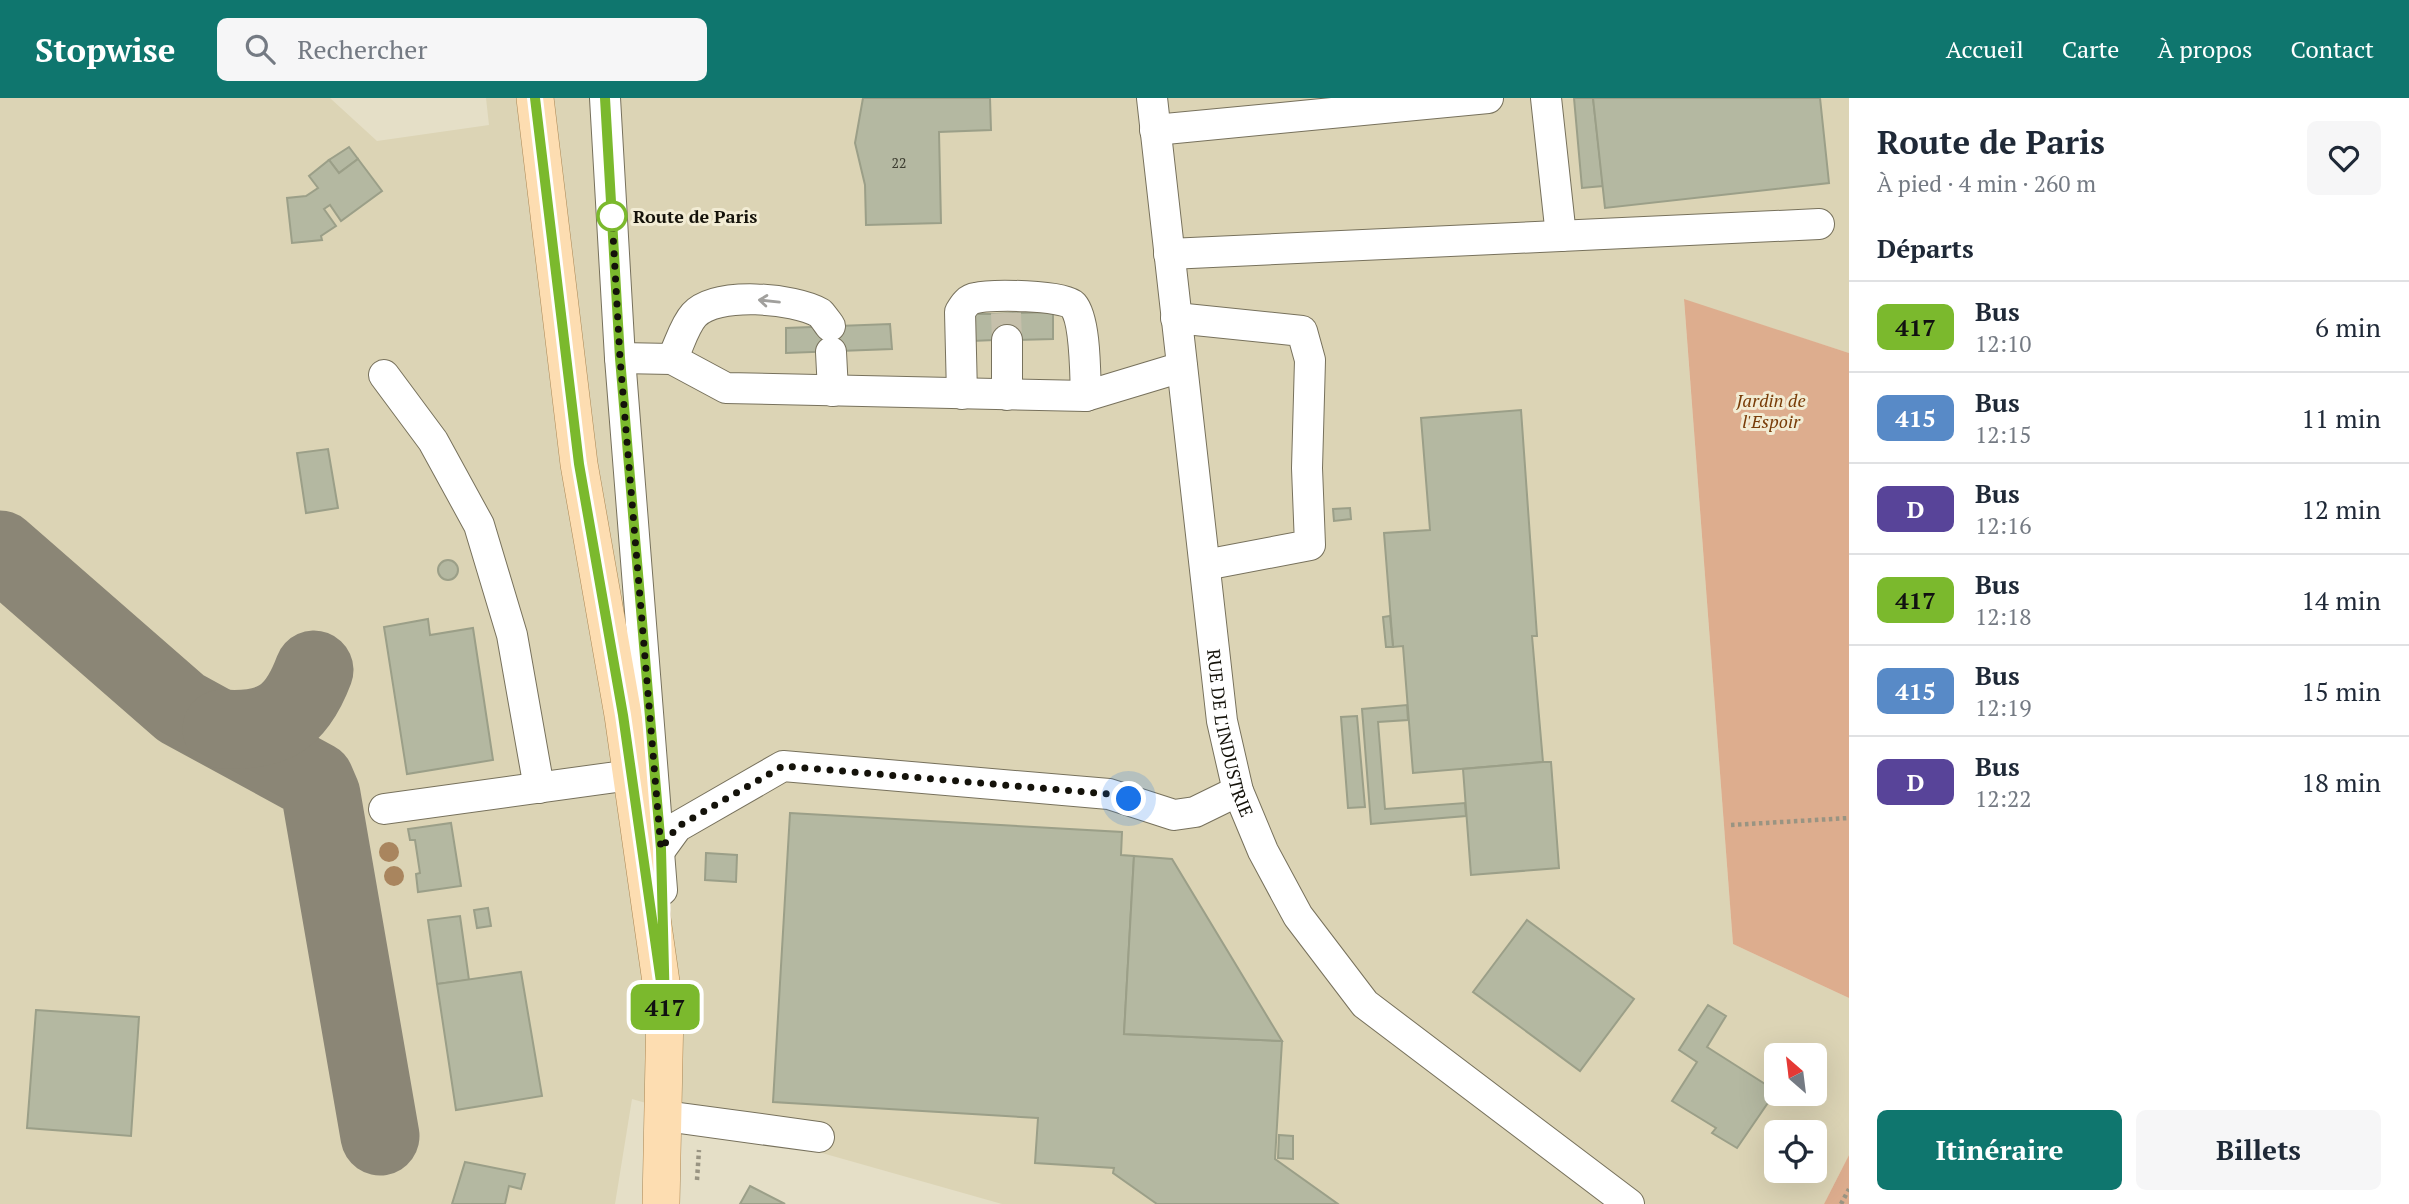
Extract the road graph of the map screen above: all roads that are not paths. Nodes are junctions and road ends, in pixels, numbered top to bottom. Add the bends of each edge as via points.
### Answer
1 (534, 98) edge
2 (605, 98) edge
3 (1152, 98) edge
4 (1488, 98) edge
5 (1546, 98) edge
6 (1155, 130) junction
7 (1819, 224) dead end
8 (1561, 236) junction
9 (1169, 254) junction
10 (1006, 317) junction
11 (1176, 318) junction
12 (620, 358) junction
13 (672, 359) junction
14 (1182, 367) junction
15 (384, 375) dead end
16 (833, 391) junction
17 (962, 394) junction
18 (1007, 395) junction
19 (1086, 397) junction
20 (1205, 565) junction
21 (631, 775) junction
22 (540, 788) junction
23 (1237, 791) junction
24 (384, 809) dead end
25 (661, 849) junction
26 (665, 1010) junction
27 (665, 1116) junction
28 (819, 1138) dead end
29 (661, 1204) edge
30 (1629, 1204) edge

1 - 21 main road via 579,464
2 - 12 street
3 - 6 street, RUE DE L'INDUSTRIE
4 - 6 street
5 - 8 street
6 - 9 street, RUE DE L'INDUSTRIE
7 - 8 street
8 - 9 street
9 - 11 street, RUE DE L'INDUSTRIE
10 - 17 street via 975,298 965,303 960,312
10 - 18 street
10 - 19 street via 1062,299 1072,305 1079,317
11 - 14 street, RUE DE L'INDUSTRIE
11 - 20 street via 1302,331 1310,360 1307,468 1311,545
12 - 13 street
12 - 25 street
13 - 16 street via 726,388
16 -> 13 street via 830,339 821,314 777,302 732,299 707,306 693,316
14 - 19 street
14 - 20 street, RUE DE L'INDUSTRIE
15 - 22 street via 433,441 479,525 512,635
16 - 17 street
17 - 18 street
18 - 19 street
20 - 23 street, RUE DE L'INDUSTRIE via 1222,721
21 - 22 street
21 - 26 main road
22 - 24 street
23 - 25 street via 1195,812 1174,815 1109,794 783,766 677,827
23 - 30 street, RUE DE L'INDUSTRIE via 1298,916 1365,1004
25 - 26 street
26 - 27 main road
27 - 28 street
27 - 29 main road

